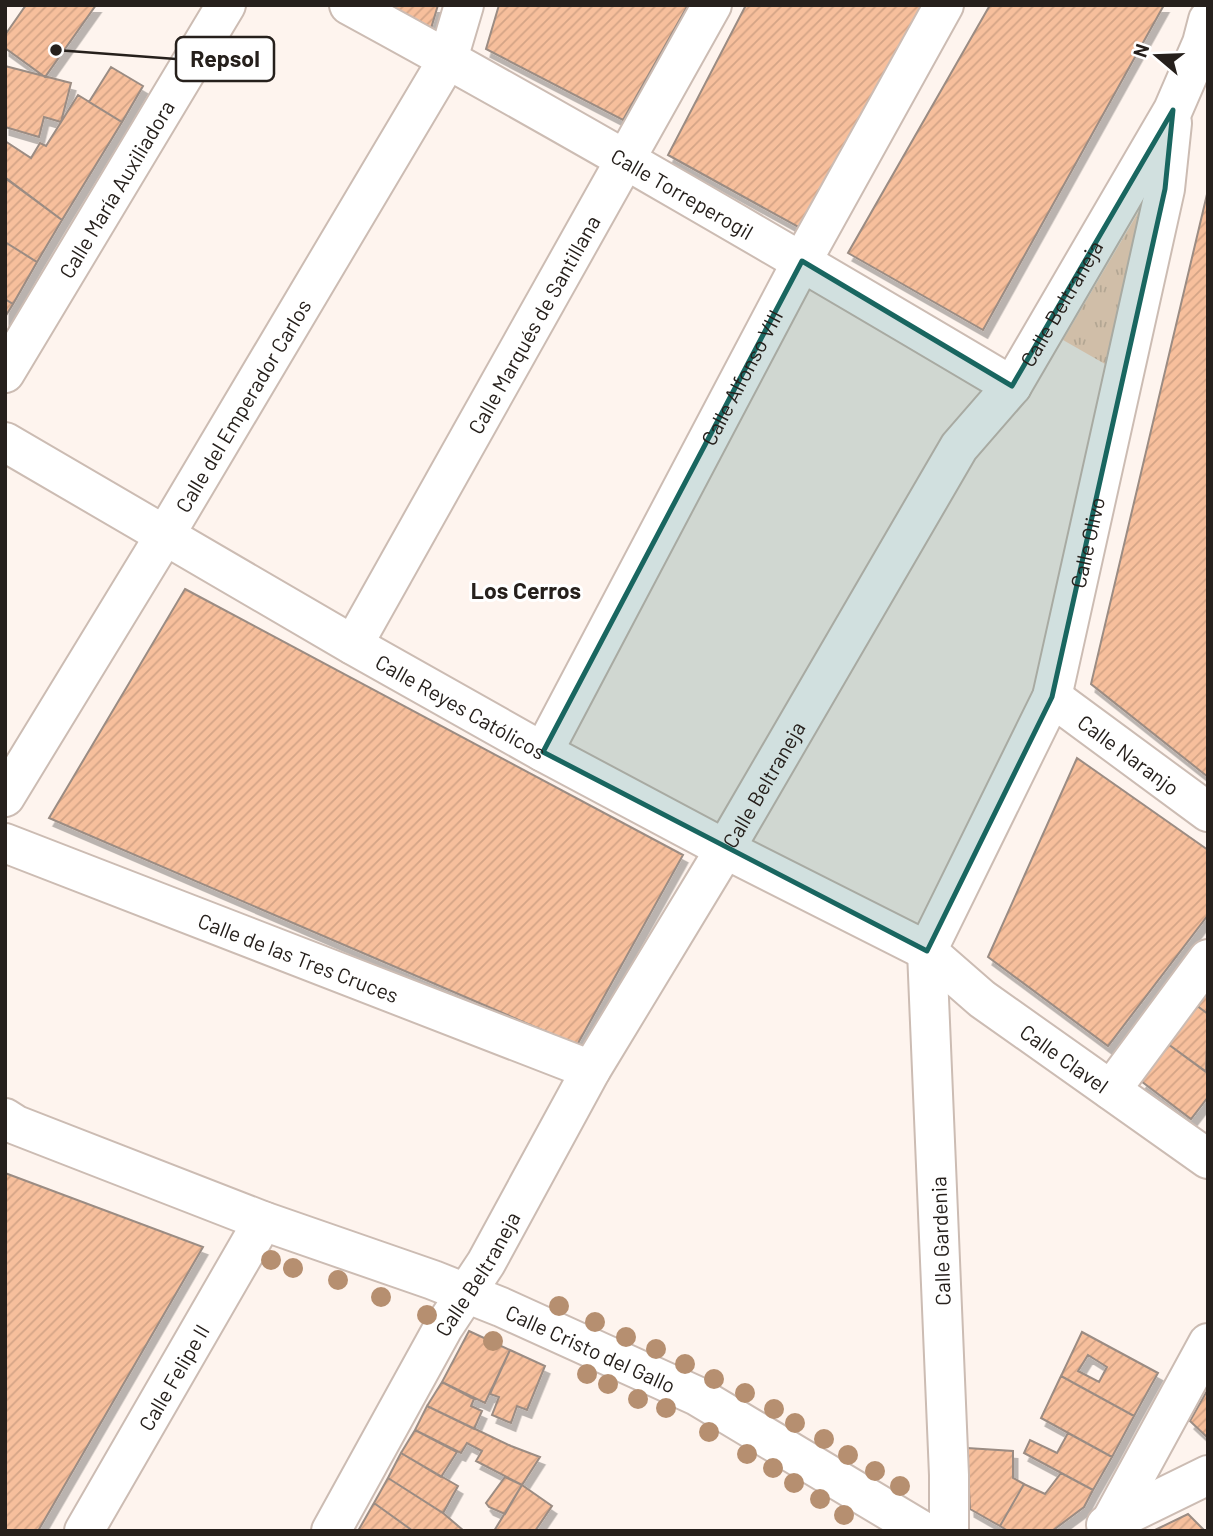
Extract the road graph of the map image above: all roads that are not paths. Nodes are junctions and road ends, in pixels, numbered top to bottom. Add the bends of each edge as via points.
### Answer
1 (226, 5) edge
2 (349, 5) edge
3 (464, 5) edge
4 (712, 5) edge
5 (944, 5) edge
6 (1206, 36) edge
7 (447, 59) junction
8 (1173, 110) junction
9 (624, 159) junction
10 (802, 261) junction
11 (5, 373) edge
12 (1012, 386) junction
13 (5, 442) edge
14 (165, 535) junction
15 (353, 645) junction
16 (1052, 697) junction
17 (543, 752) junction
18 (5, 797) edge
19 (1208, 812) edge
20 (5, 843) edge
21 (725, 849) junction
22 (928, 951) junction
23 (1208, 959) edge
24 (591, 1070) junction
25 (1111, 1090) junction
26 (5, 1118) edge
27 (1208, 1158) edge
28 (263, 1221) junction
29 (467, 1293) junction
30 (1208, 1343) edge
31 (1208, 1475) edge
32 (1104, 1526) edge
33 (84, 1531) edge
34 (331, 1531) edge
35 (923, 1531) edge
36 (949, 1531) edge

1 - 11 street, Calle María Auxiliadora
2 - 7 street, Calle Torreperogil
3 - 7 street, Calle del Emperador Carlos
4 - 9 street, Calle Marqués de Santillana
5 - 10 street, Calle Alfonso VIII
6 - 8 street, Calle Beltraneja
7 - 9 street, Calle Torreperogil
7 - 14 street, Calle del Emperador Carlos
8 - 12 street, Calle Beltraneja
8 - 16 street, Calle Olivo via 1166,189
9 - 10 street, Calle Torreperogil
9 - 15 street, Calle Marqués de Santillana
10 - 12 street, Calle Torreperogil
10 - 17 street, Calle Alfonso VIII
12 - 21 street, Calle Beltraneja via 959,447
13 - 14 street, Calle Reyes Católicos
14 - 15 street, Calle Reyes Católicos
14 - 18 street, Calle del Emperador Carlos
15 - 17 street, Calle Reyes Católicos
16 - 19 street, Calle Naranjo
16 - 22 street, Calle Olivo
17 - 21 street, Calle Reyes Católicos
20 - 24 street, Calle de las Tres Cruces
21 - 22 street, Calle Reyes Católicos
21 - 24 street, Calle Beltraneja
22 - 25 street, Calle Clavel via 982,999
22 - 36 street, Calle Gardenia
23 - 25 street
24 - 29 street, Calle Beltraneja
25 - 27 street, Calle Clavel
26 - 28 street, Calle Cristo del Gallo
28 - 29 street, Calle Cristo del Gallo
28 - 33 street, Calle Felipe II
29 - 34 street, Calle Beltraneja
29 - 35 street, Calle Cristo del Gallo via 697,1396
30 - 32 street
31 - 32 street

